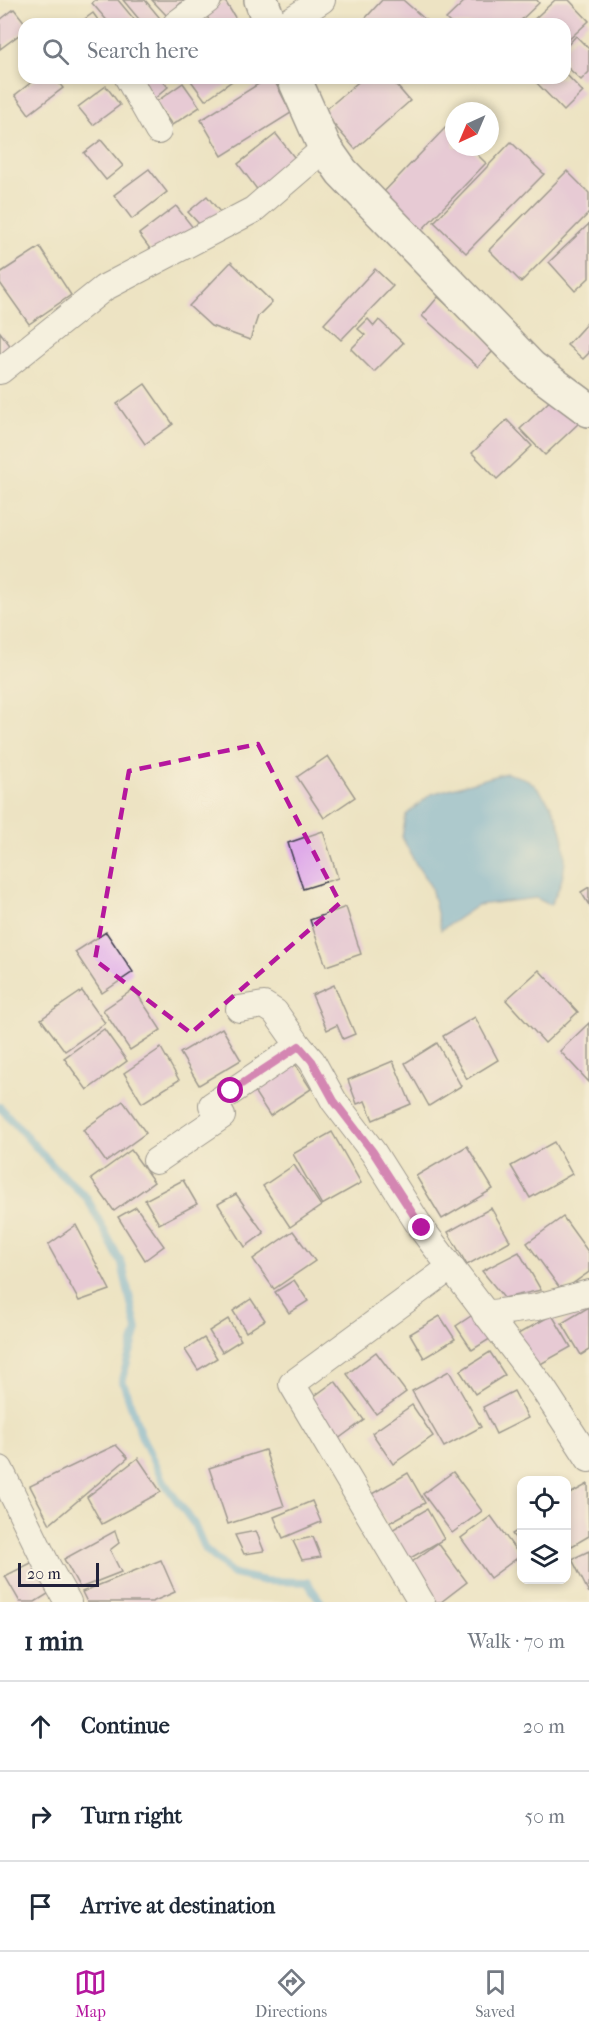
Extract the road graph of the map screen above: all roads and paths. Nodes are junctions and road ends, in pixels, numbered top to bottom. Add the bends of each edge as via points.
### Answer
1 (208, 0) edge
2 (261, 0) edge
3 (322, 0) edge
4 (184, 18) edge
5 (268, 18) edge
6 (294, 18) edge
7 (131, 84) edge
8 (297, 84) edge
9 (158, 131) dead end
10 (325, 148) junction
11 (0, 371) edge
12 (588, 408) edge
13 (239, 1009) dead end
14 (299, 1046) junction
15 (156, 1161) dead end
16 (451, 1268) junction
17 (589, 1293) edge
18 (485, 1314) junction
19 (589, 1459) edge
20 (0, 1470) edge
21 (68, 1602) edge
22 (421, 1602) edge

1 - 4 street
2 - 5 street
3 - 6 street
7 - 9 street
8 - 10 street
10 - 11 street via 253,210 104,288
10 - 12 street via 342,172 531,367
13 - 14 street via 264,1005 275,1012
14 - 15 street via 212,1105 222,1116
14 - 16 street
16 - 18 street
16 - 22 street via 292,1384
17 - 18 street via 537,1307
18 - 19 street via 542,1387
20 - 21 street

